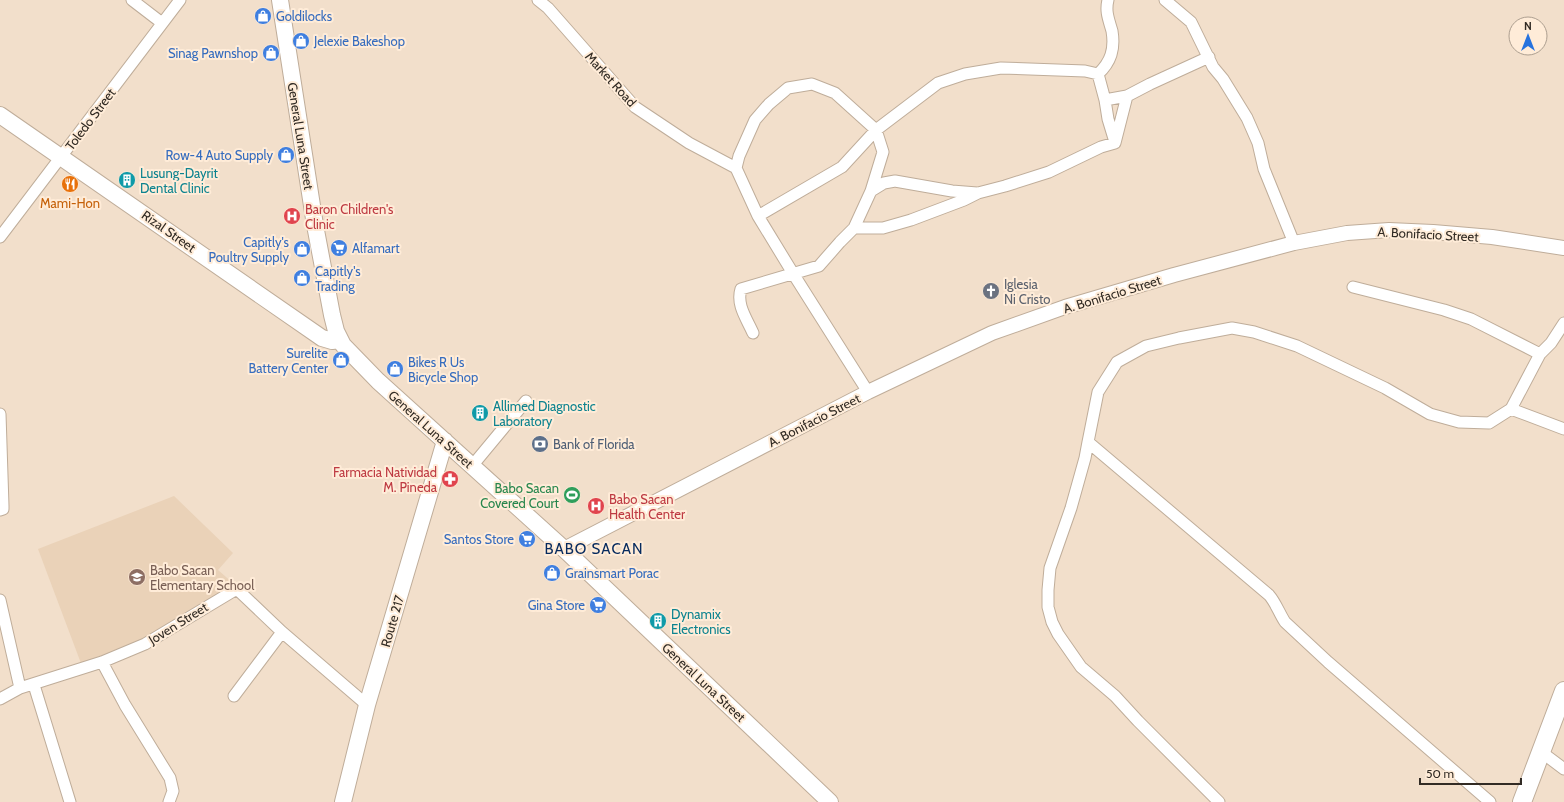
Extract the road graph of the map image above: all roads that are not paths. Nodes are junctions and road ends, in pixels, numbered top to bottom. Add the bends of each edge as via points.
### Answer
1 (132, 0) edge
2 (180, 0) edge
3 (280, 0) edge
4 (538, 0) edge
5 (1108, 0) edge
6 (1165, 0) edge
7 (162, 23) junction
8 (1208, 57) junction
9 (1098, 74) junction
10 (1127, 96) junction
11 (1105, 100) junction
12 (0, 115) edge
13 (876, 130) junction
14 (1115, 143) junction
15 (61, 157) junction
16 (736, 168) junction
17 (871, 191) junction
18 (978, 193) junction
19 (758, 216) junction
20 (854, 228) junction
21 (0, 237) edge
22 (1294, 243) junction
23 (1564, 248) edge
24 (794, 275) junction
25 (1353, 287) dead end
26 (1564, 322) edge
27 (753, 333) dead end
28 (340, 340) junction
29 (1540, 354) junction
30 (868, 392) junction
31 (526, 401) dead end
32 (1511, 409) junction
33 (0, 414) edge
34 (1564, 429) edge
35 (445, 441) junction
36 (1088, 442) junction
37 (472, 466) junction
38 (0, 510) edge
39 (564, 549) junction
40 (0, 600) edge
41 (282, 632) junction
42 (102, 662) junction
43 (34, 685) junction
44 (20, 688) junction
45 (1564, 691) edge
46 (234, 696) dead end
47 (0, 699) edge
48 (367, 705) junction
49 (1540, 750) junction
50 (1564, 769) edge
51 (70, 802) edge
52 (169, 802) edge
53 (343, 802) edge
54 (830, 802) edge
55 (1219, 802) edge
56 (1490, 802) edge
57 (1522, 802) edge

1 - 7 street
2 - 7 street, Toledo Street
3 - 28 main road, General Luna Street via 315,225 332,314
4 - 16 street, Market Road via 548,8 635,107 689,143
5 - 9 street via 1106,9 1112,31 1111,57 1106,67
6 - 8 street via 1190,22
7 - 15 street, Toledo Street
8 - 10 street
8 - 22 street via 1247,118 1258,143 1264,169
9 - 11 street
9 - 13 street via 1085,71 1001,68 965,74 938,82
10 - 11 street
10 - 14 street
11 - 14 street
12 - 15 main road, Rizal Street
13 - 16 street via 835,93 812,84 788,88 755,120
13 - 17 street via 883,152
13 - 19 street via 842,168
14 - 18 street via 1049,172
15 - 21 street, Toledo Street
15 - 28 main road, Rizal Street via 322,338
16 - 19 street
17 - 18 street via 884,183 895,181
17 - 20 street
18 - 20 street via 883,228
19 - 24 street
20 - 24 street via 819,266
22 - 23 street, A. Bonifacio Street via 1347,233 1389,230 1492,237
22 - 30 street, A. Bonifacio Street via 1050,312 992,333
24 - 27 street via 741,290 739,305
24 - 30 street
25 - 29 street via 1471,319
26 - 29 street via 1551,343
28 - 35 main road, General Luna Street via 350,354 378,381
29 - 32 street
30 - 39 street, A. Bonifacio Street
31 - 37 street
32 - 34 street
32 - 36 street via 1489,423 1459,422 1430,414 1385,388 1297,346 1254,332 1232,328 1146,346 1117,362 1098,392
33 - 38 street via 3,506
35 - 37 main road, General Luna Street
35 - 48 main road, Route 217
36 - 55 street via 1071,508 1050,568 1048,607 1052,622 1081,667 1115,696
36 - 56 street via 1269,595 1284,622
37 - 39 main road, General Luna Street
39 - 54 main road, General Luna Street
40 - 44 street
41 - 42 street, Joven Street via 235,590 145,644
41 - 46 street
41 - 48 street, Joven Street
42 - 43 street, Joven Street
42 - 52 street via 170,778 173,791
43 - 44 street, Joven Street
43 - 51 street
44 - 47 street, Joven Street
45 - 49 main road
48 - 53 main road, Route 217
49 - 50 street
49 - 57 main road

